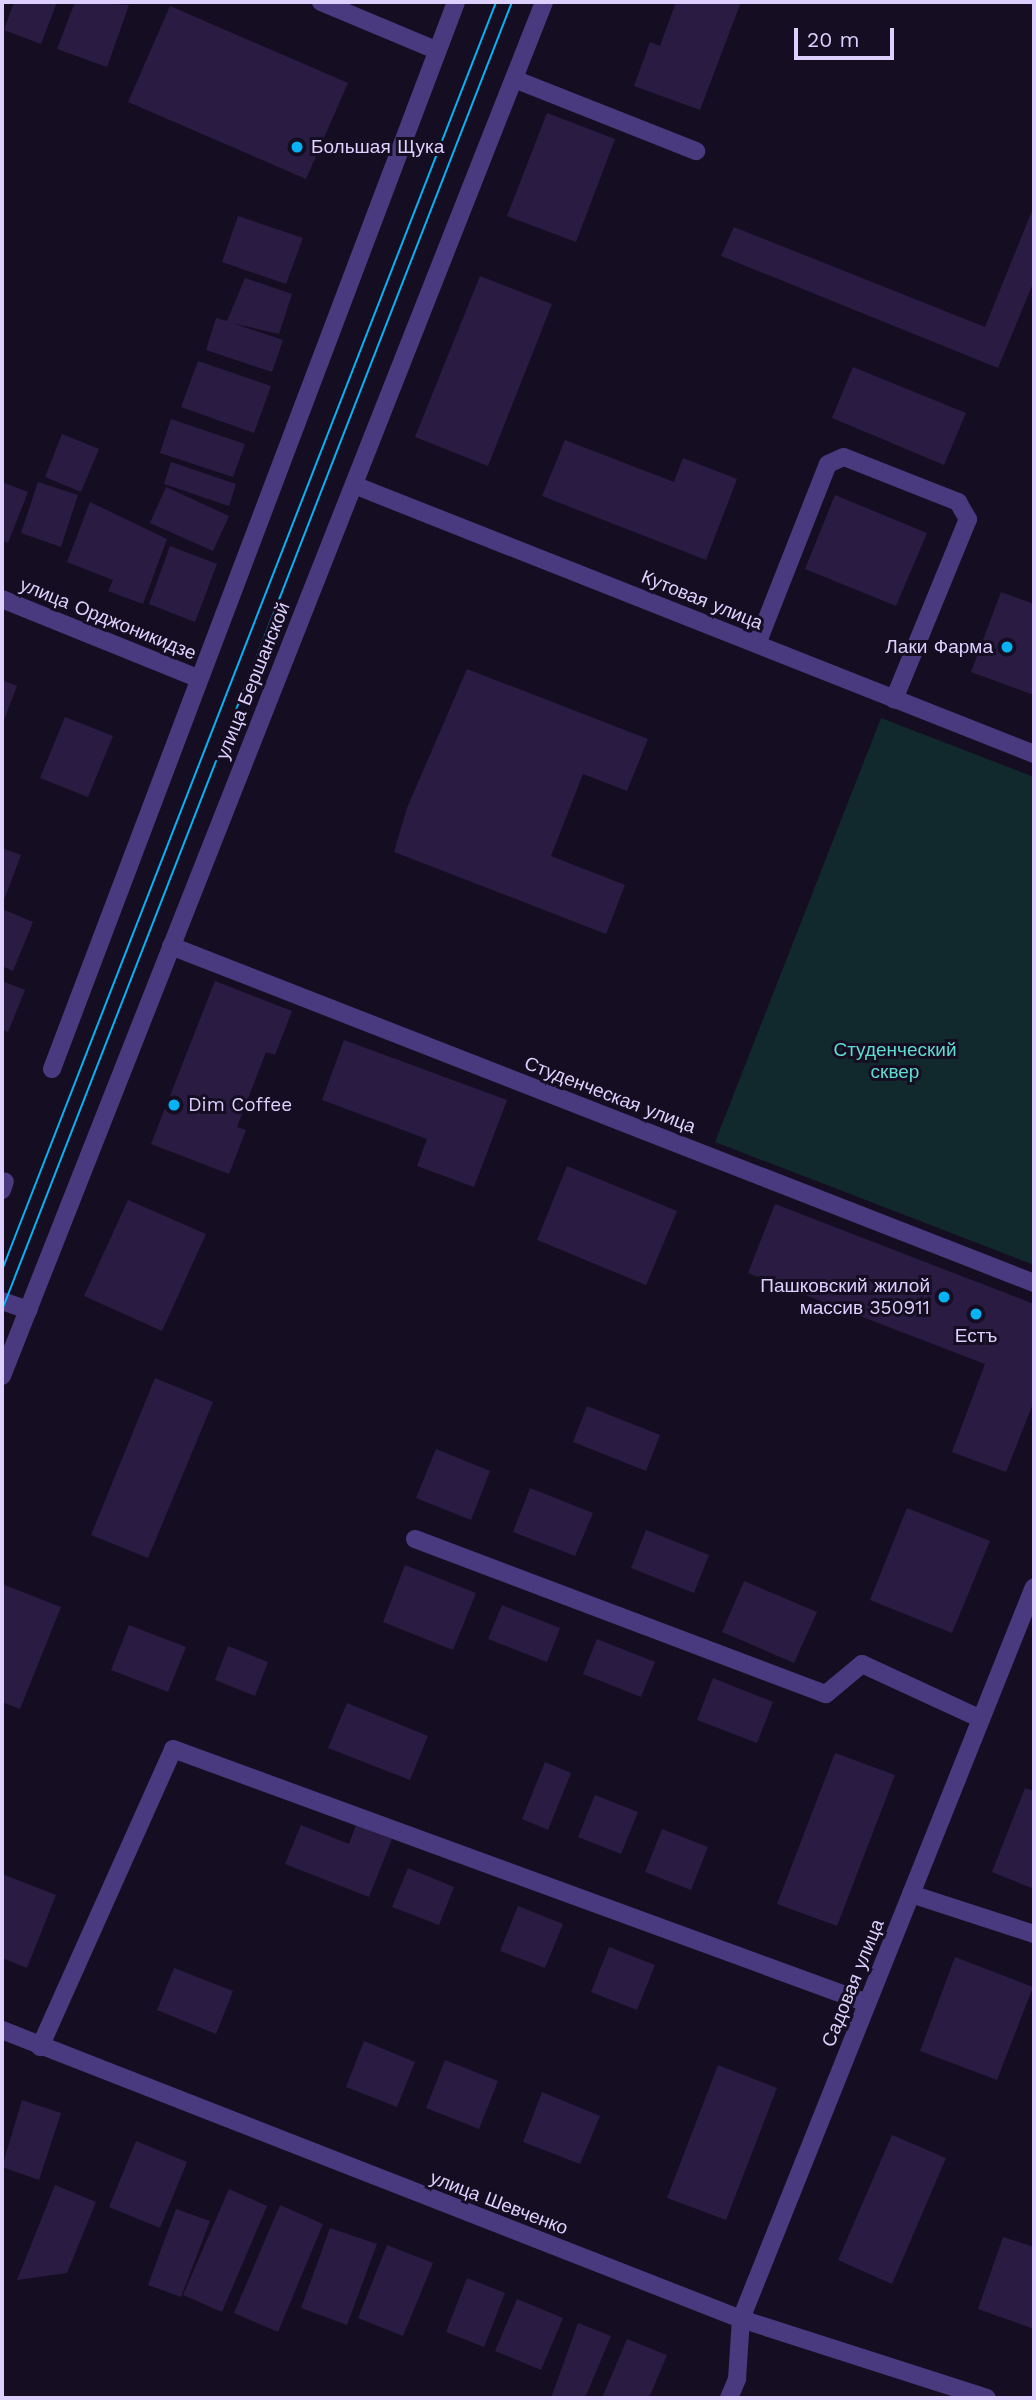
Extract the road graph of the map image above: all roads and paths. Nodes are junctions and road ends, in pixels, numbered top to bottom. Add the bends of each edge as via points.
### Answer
1 (321, 2) edge
2 (456, 2) edge
3 (544, 2) edge
4 (436, 50) junction
5 (514, 79) junction
6 (696, 151) dead end
7 (354, 485) junction
8 (2, 599) edge
9 (757, 644) junction
10 (198, 678) junction
11 (894, 699) junction
12 (1034, 754) edge
13 (171, 946) junction
14 (52, 1069) dead end
15 (1034, 1283) edge
16 (2, 1301) edge
17 (28, 1310) junction
18 (2, 1376) edge
19 (415, 1539) dead end
20 (1034, 1587) edge
21 (981, 1719) junction
22 (911, 1894) junction
23 (1034, 1934) edge
24 (867, 2003) junction
25 (2, 2030) edge
26 (40, 2047) junction
27 (741, 2319) junction
28 (729, 2398) edge
29 (987, 2398) edge

1 - 4 street
2 - 4 street
3 - 5 street, улица Бершанской
4 - 10 street
5 - 6 street
5 - 7 street, улица Бершанской
7 - 9 street, Кутовая улица
7 - 13 street, улица Бершанской
8 - 10 street, улица Орджоникидзе
9 - 11 street, Кутовая улица
9 - 11 street via 828,464 844,457 958,502 968,519
10 - 14 street
11 - 12 street, Кутовая улица
13 - 15 street, Студенческая улица
13 - 17 street, улица Бершанской
16 - 17 street
17 - 18 street, улица Бершанской
19 - 21 street via 826,1694 862,1664
20 - 21 street, Садовая улица
21 - 22 street, Садовая улица
22 - 23 street
22 - 24 street, Садовая улица
24 - 26 street via 173,1749
24 - 27 street, Садовая улица
25 - 26 street, улица Шевченко
26 - 27 street, улица Шевченко
27 - 28 street, Садовая улица via 737,2379
27 - 29 street, улица Шевченко

